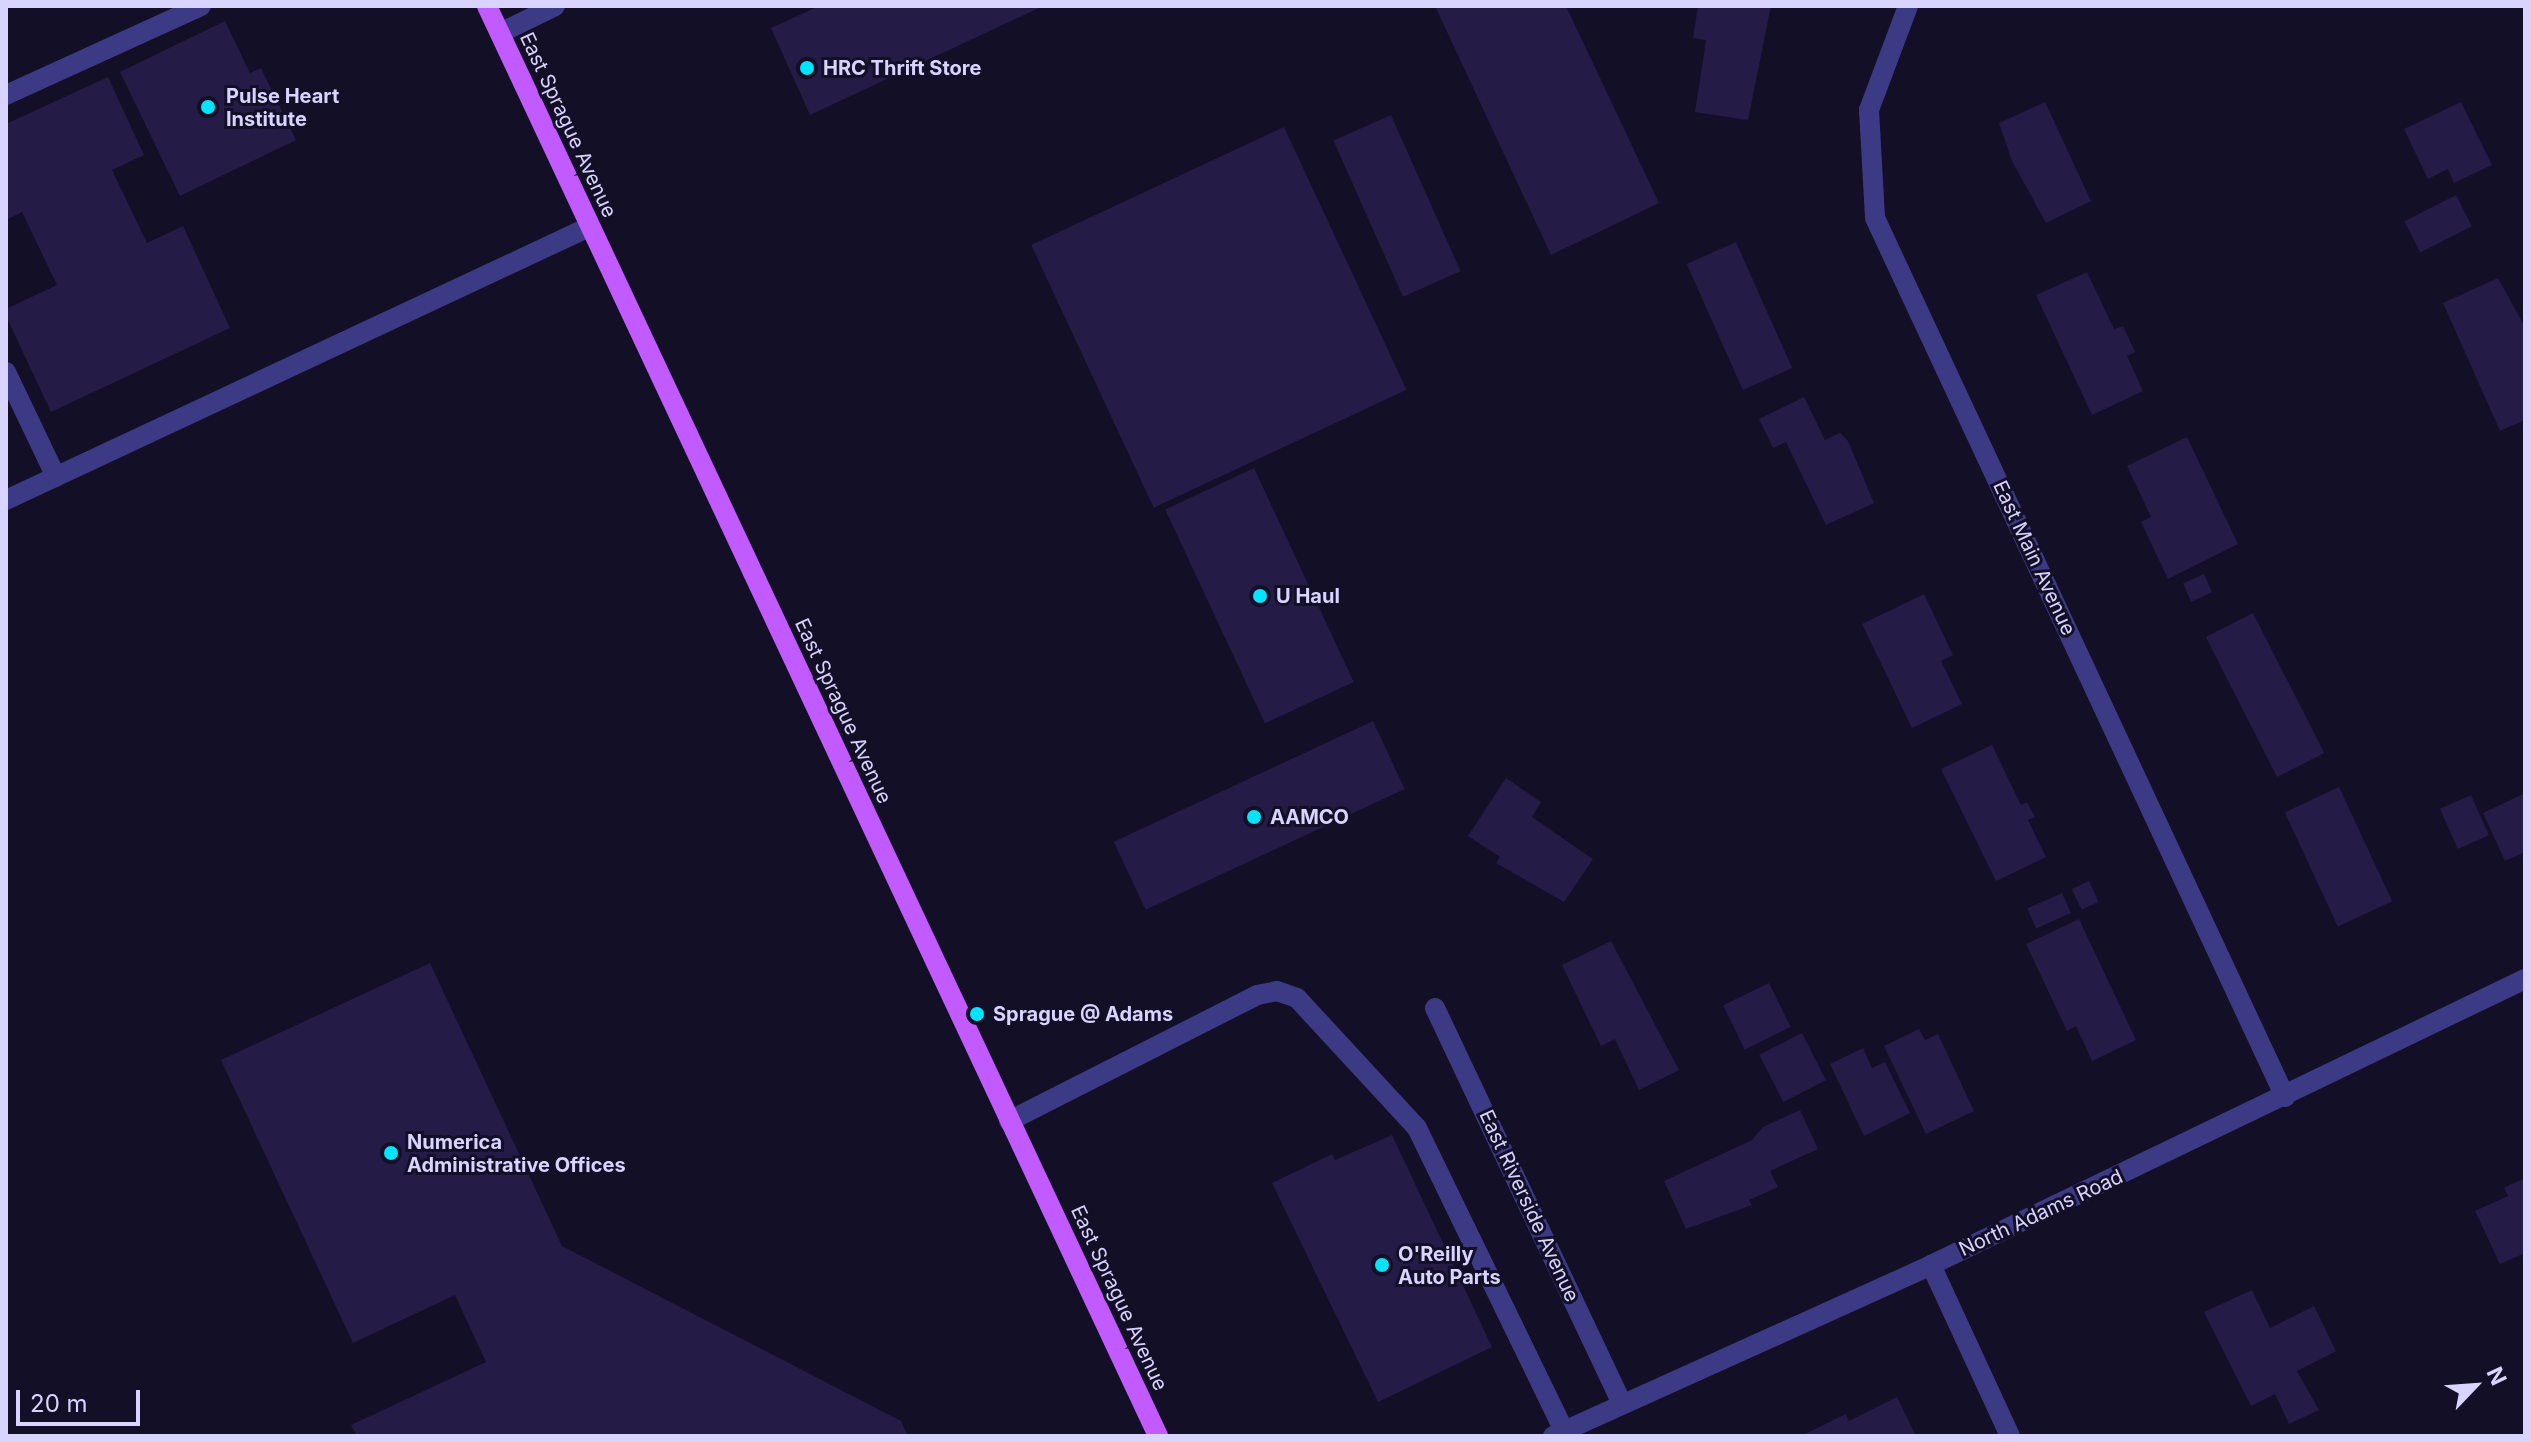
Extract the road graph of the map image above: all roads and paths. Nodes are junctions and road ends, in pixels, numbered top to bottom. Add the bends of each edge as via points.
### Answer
1 (201, 6) edge
2 (487, 6) edge
3 (555, 6) edge
4 (1908, 6) edge
5 (500, 33) junction
6 (6, 95) edge
7 (589, 227) junction
8 (6, 372) edge
9 (56, 477) junction
10 (6, 500) edge
11 (2525, 979) edge
12 (1435, 1008) dead end
13 (2285, 1097) junction
14 (1009, 1121) junction
15 (1931, 1265) junction
16 (1622, 1404) junction
17 (1558, 1433) edge
18 (1158, 1436) edge
19 (2010, 1436) edge

1 - 6 street
2 - 5 main road, East Sprague Avenue
3 - 5 street
4 - 13 street, East Main Avenue via 1869,110 1875,218
5 - 7 main road, East Sprague Avenue
7 - 9 street
7 - 14 main road, East Sprague Avenue
8 - 9 street
9 - 10 street
11 - 13 street, North Adams Road
12 - 16 street, East Riverside Avenue
13 - 15 street, North Adams Road
14 - 17 street via 1257,995 1277,991 1297,998 1417,1128
14 - 18 main road, East Sprague Avenue
15 - 16 street, North Adams Road
15 - 19 street
16 - 17 street, North Adams Road

